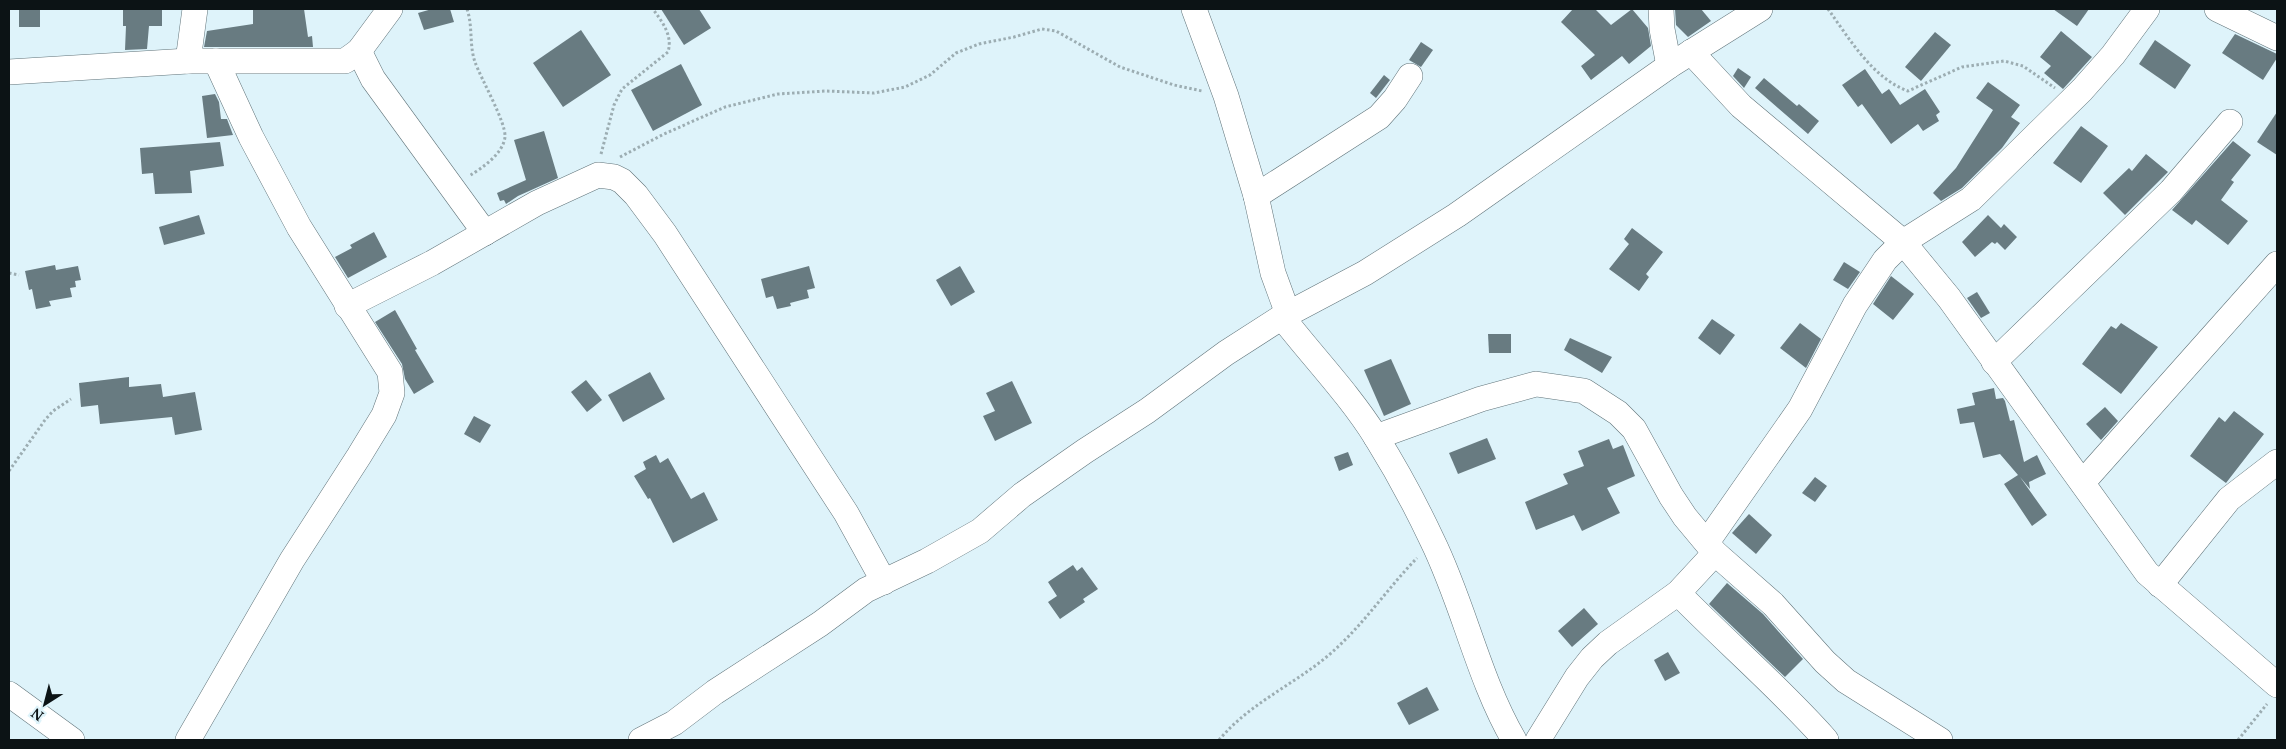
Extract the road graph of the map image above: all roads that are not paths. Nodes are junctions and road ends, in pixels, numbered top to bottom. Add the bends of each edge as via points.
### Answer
1 (195, 9) edge
2 (390, 9) edge
3 (1194, 9) edge
4 (1661, 9) edge
5 (1760, 9) edge
6 (2146, 9) edge
7 (2217, 9) edge
8 (2277, 38) edge
9 (359, 51) junction
10 (1691, 52) junction
11 (188, 61) junction
12 (216, 61) junction
13 (1669, 66) junction
14 (9, 72) edge
15 (1410, 76) dead end
16 (2230, 122) dead end
17 (1256, 196) junction
18 (485, 232) junction
19 (1903, 242) junction
20 (2277, 264) edge
21 (347, 306) junction
22 (1285, 316) junction
23 (1994, 362) junction
24 (1376, 437) junction
25 (2277, 462) edge
26 (2083, 482) junction
27 (1711, 547) junction
28 (884, 582) junction
29 (2160, 585) junction
30 (1678, 593) junction
31 (2274, 692) edge
32 (9, 694) edge
33 (72, 740) edge
34 (188, 740) edge
35 (641, 740) edge
36 (1514, 740) edge
37 (1538, 740) edge
38 (1826, 740) edge
39 (1940, 740) edge

1 - 11 street
2 - 9 street
3 - 17 street via 1226,96
4 - 13 street
5 - 10 street
6 - 19 street via 2113,55 2071,101 1971,199
7 - 8 street
9 - 12 street via 345,61
9 - 18 street via 373,79
10 - 13 street
10 - 19 street via 1741,106
11 - 12 street
11 - 14 street
12 - 21 street via 251,137 299,227
13 - 22 street via 1457,215 1365,273
15 - 17 street via 1379,117
16 - 23 street via 2172,190
17 - 22 street
18 - 21 street
18 - 28 street via 599,171 622,181 665,234 846,513
19 - 23 street via 1949,298
19 - 27 street via 1885,260 1855,305 1800,409
20 - 26 street
21 - 34 street via 390,372 392,393 384,415 292,560
22 - 24 street
22 - 28 street via 1022,495 980,531
23 - 26 street
24 - 27 street via 1481,399 1536,384 1584,391 1618,413 1634,430 1670,496
24 - 36 street via 1433,541 1491,691
25 - 29 street via 2229,499
26 - 29 street
27 - 30 street
27 - 39 street via 1773,604 1846,681
28 - 35 street via 866,590 674,723
29 - 31 street via 2228,641
30 - 37 street via 1592,658
30 - 38 street via 1793,703
32 - 33 street

